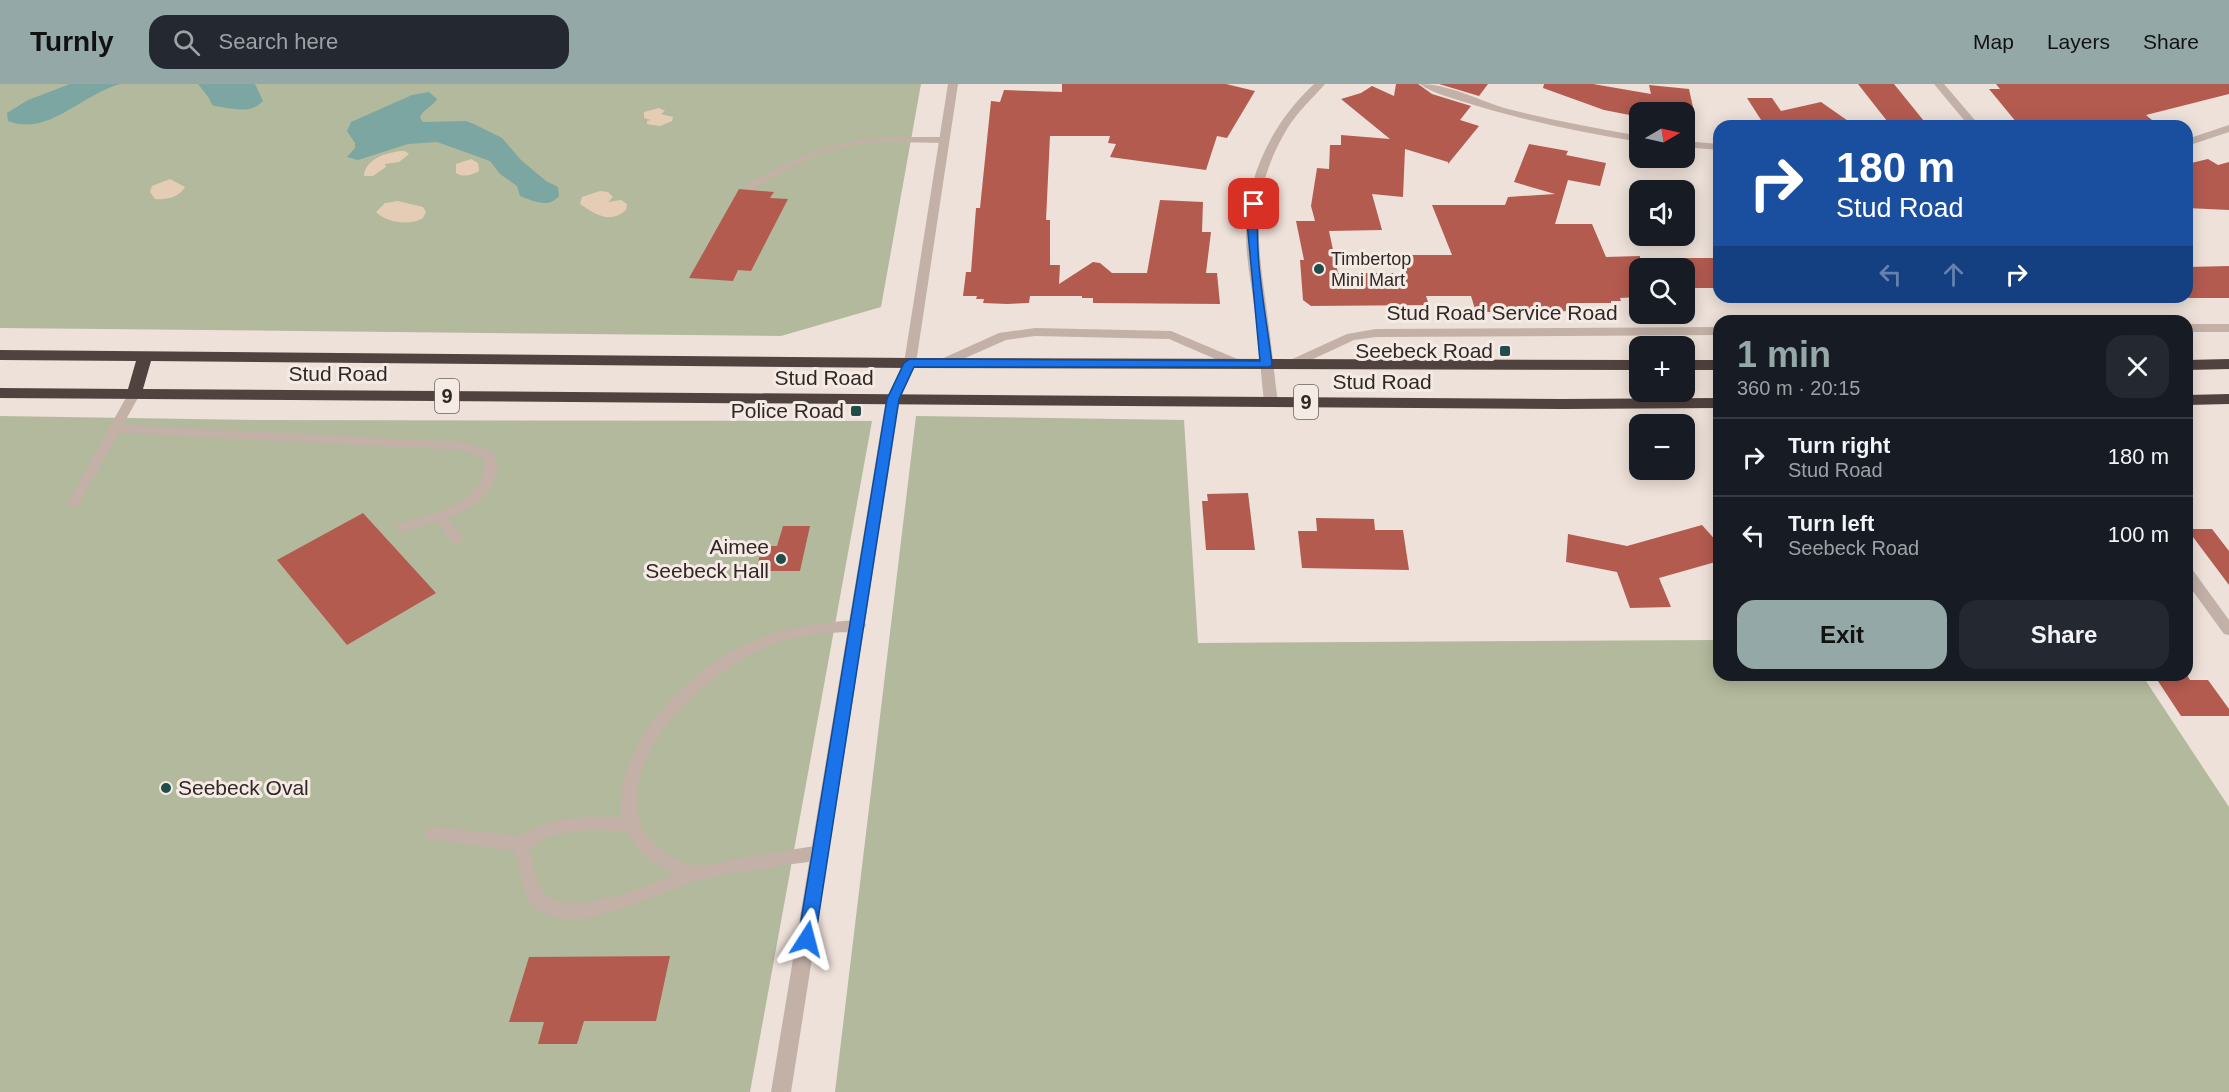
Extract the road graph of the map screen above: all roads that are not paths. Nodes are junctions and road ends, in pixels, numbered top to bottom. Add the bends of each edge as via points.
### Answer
1 (952, 84) edge
2 (1425, 84) edge
3 (1939, 84) edge
4 (1315, 85) edge
5 (1970, 120) edge
6 (2229, 128) edge
7 (1629, 137) edge
8 (944, 140) junction
9 (2193, 141) edge
10 (1695, 145) edge
11 (1713, 146) edge
12 (749, 187) dead end
13 (2193, 328) edge
14 (2229, 328) edge
15 (1713, 331) edge
16 (0, 356) edge
17 (145, 356) junction
18 (910, 363) junction
19 (943, 363) junction
20 (1238, 364) junction
21 (1266, 364) junction
22 (1292, 364) junction
23 (2193, 364) edge
24 (2229, 364) edge
25 (1629, 365) edge
26 (1695, 365) edge
27 (1713, 365) edge
28 (0, 393) edge
29 (134, 394) junction
30 (893, 399) junction
31 (2229, 399) edge
32 (2193, 400) edge
33 (1271, 402) junction
34 (1713, 403) edge
35 (116, 429) junction
36 (73, 504) dead end
37 (440, 517) junction
38 (402, 527) dead end
39 (457, 539) dead end
40 (2193, 581) edge
41 (859, 624) junction
42 (2229, 630) edge
43 (630, 824) junction
44 (434, 834) dead end
45 (520, 846) junction
46 (821, 852) junction
47 (698, 873) junction
48 (781, 1092) edge

1 - 8 street
2 - 7 street via 1528,117
3 - 5 street
4 - 21 street via 1279,133 1263,168 1254,204 1254,254
6 - 9 street
8 - 12 lane via 884,140 838,146 811,155
8 - 18 street
10 - 11 street
13 - 14 street
15 - 22 street, Stud Road Service Road via 1376,333 1351,337
16 - 17 highway, Stud Road / 9
17 - 18 highway, Stud Road / 9
17 - 29 highway
18 - 19 highway, Stud Road / 9
18 - 30 street
19 - 20 highway, Stud Road / 9
19 - 20 street via 1003,336 1035,332 1171,335
20 - 21 highway, Stud Road / 9
21 - 22 highway, Stud Road / 9
21 - 33 street
22 - 25 highway, Stud Road / 9
23 - 24 highway
26 - 27 highway
28 - 29 highway, Stud Road / 9
29 - 30 highway, Stud Road / 9
29 - 35 lane
30 - 33 highway, Stud Road / 9
30 - 41 street
31 - 32 highway
33 - 34 highway, Stud Road / 9
35 - 36 lane
35 - 37 lane via 461,446 490,456 490,481 480,494
37 - 38 lane
37 - 39 lane
40 - 42 lane
41 - 43 lane via 794,632 766,640 743,652 696,688 657,729 641,755 628,801
41 - 46 street
43 - 45 lane via 571,823 549,828
43 - 47 lane via 637,839 659,858
44 - 45 lane
45 - 47 lane via 534,896 550,909 571,912 598,908
46 - 47 lane
46 - 48 street

